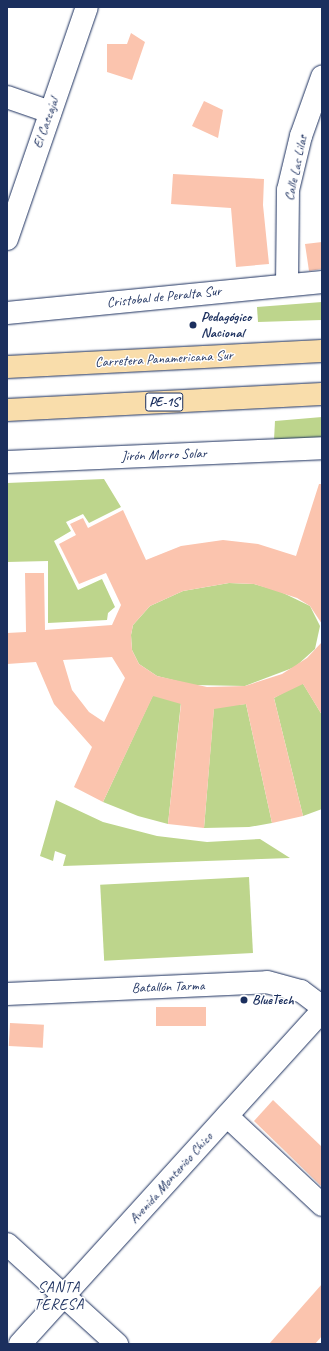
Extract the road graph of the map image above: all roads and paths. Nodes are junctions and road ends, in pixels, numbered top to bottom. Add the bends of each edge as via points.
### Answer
1 (87, 7) edge
2 (322, 81) edge
3 (7, 97) edge
4 (50, 112) junction
5 (7, 239) edge
6 (322, 282) edge
7 (287, 285) junction
8 (7, 313) edge
9 (322, 351) edge
10 (7, 367) edge
11 (322, 394) edge
12 (7, 410) edge
13 (322, 448) edge
14 (7, 462) edge
15 (7, 994) edge
16 (322, 1007) edge
17 (322, 1011) edge
18 (227, 1116) junction
19 (322, 1205) edge
20 (7, 1244) edge
21 (64, 1295) junction
22 (20, 1344) edge
23 (117, 1344) edge

1 - 4 street, El Cascajal
2 - 7 street, Calle Las Lilas via 301,136 288,190
3 - 4 street
4 - 5 street, El Cascajal
6 - 7 street, Cristobal de Peralta Sur
7 - 8 street, Cristobal de Peralta Sur
9 - 10 highway, Carretera Panamericana Sur
11 - 12 highway, PE-1S
13 - 14 street, Jirón Morro Solar
15 - 16 street, Batallón Tarma via 267,982 301,991
17 - 18 street, Avenida Monterico Chico
18 - 19 street
18 - 21 street, Avenida Monterico Chico
20 - 21 street
21 - 22 street, Avenida Monterico Chico
21 - 23 street

